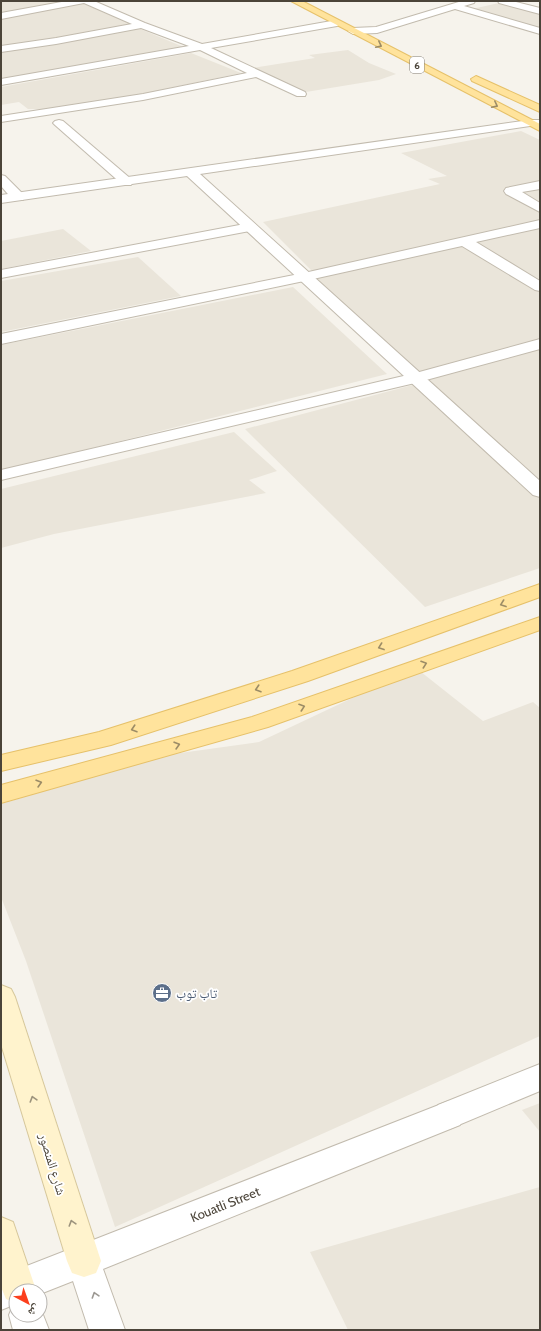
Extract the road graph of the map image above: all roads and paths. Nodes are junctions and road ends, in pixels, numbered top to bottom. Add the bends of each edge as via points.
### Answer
1 (81, 1) edge
2 (87, 1) edge
3 (295, 1) edge
4 (316, 1) edge
5 (471, 1) edge
6 (502, 1) edge
7 (454, 6) junction
8 (336, 11) dead end
9 (540, 11) edge
10 (1, 16) edge
11 (356, 20) dead end
12 (337, 23) junction
13 (142, 25) junction
14 (377, 30) junction
15 (353, 31) junction
16 (540, 31) edge
17 (391, 37) dead end
18 (201, 47) junction
19 (1, 49) edge
20 (256, 74) junction
21 (469, 75) dead end
22 (1, 82) edge
23 (301, 94) dead end
24 (540, 109) edge
25 (1, 119) edge
26 (59, 123) dead end
27 (537, 125) edge
28 (191, 173) junction
29 (1, 179) edge
30 (127, 182) junction
31 (540, 185) edge
32 (18, 197) junction
33 (1, 199) edge
34 (540, 208) edge
35 (540, 224) edge
36 (250, 227) junction
37 (464, 241) junction
38 (1, 274) edge
39 (304, 277) junction
40 (540, 287) edge
41 (1, 338) edge
42 (540, 344) edge
43 (415, 378) junction
44 (1, 475) edge
45 (540, 491) edge
46 (540, 590) edge
47 (540, 623) edge
48 (1, 762) edge
49 (1, 794) edge
50 (1, 997) edge
51 (540, 1077) edge
52 (1, 1233) edge
53 (84, 1261) junction
54 (13, 1283) edge
55 (42, 1283) edge
56 (107, 1330) edge

1 - 10 street
2 - 13 street
3 - 12 main road, 6
4 - 8 main road
5 - 7 street
6 - 9 street
7 - 14 street
7 - 16 street
11 - 14 main road
12 - 15 main road, 6
12 - 18 street
13 - 18 street
13 - 19 street
14 - 15 street
14 - 17 main road
15 -> 27 main road, 6
18 - 20 street
18 - 22 street
20 - 23 street
20 - 25 street via 143,97
21 - 24 main road
26 - 30 street
27 - 28 street
28 - 30 street
28 - 36 street
29 - 32 street
30 - 32 street
31 - 34 street via 510,191
32 - 33 street
35 - 37 street
36 - 38 street
36 - 39 street
37 - 39 street
37 - 40 street
39 - 41 street
39 - 43 street
42 - 43 street
43 - 44 street
43 - 45 street
46 -> 48 main road via 300,676 103,739
49 -> 47 main road via 260,722
53 -> 50 main road, شارع المنصور
51 - 53 street, Kouatli Street
52 - 54 main road
53 - 55 street, Kouatli Street
56 -> 53 street, شارع المنصور

